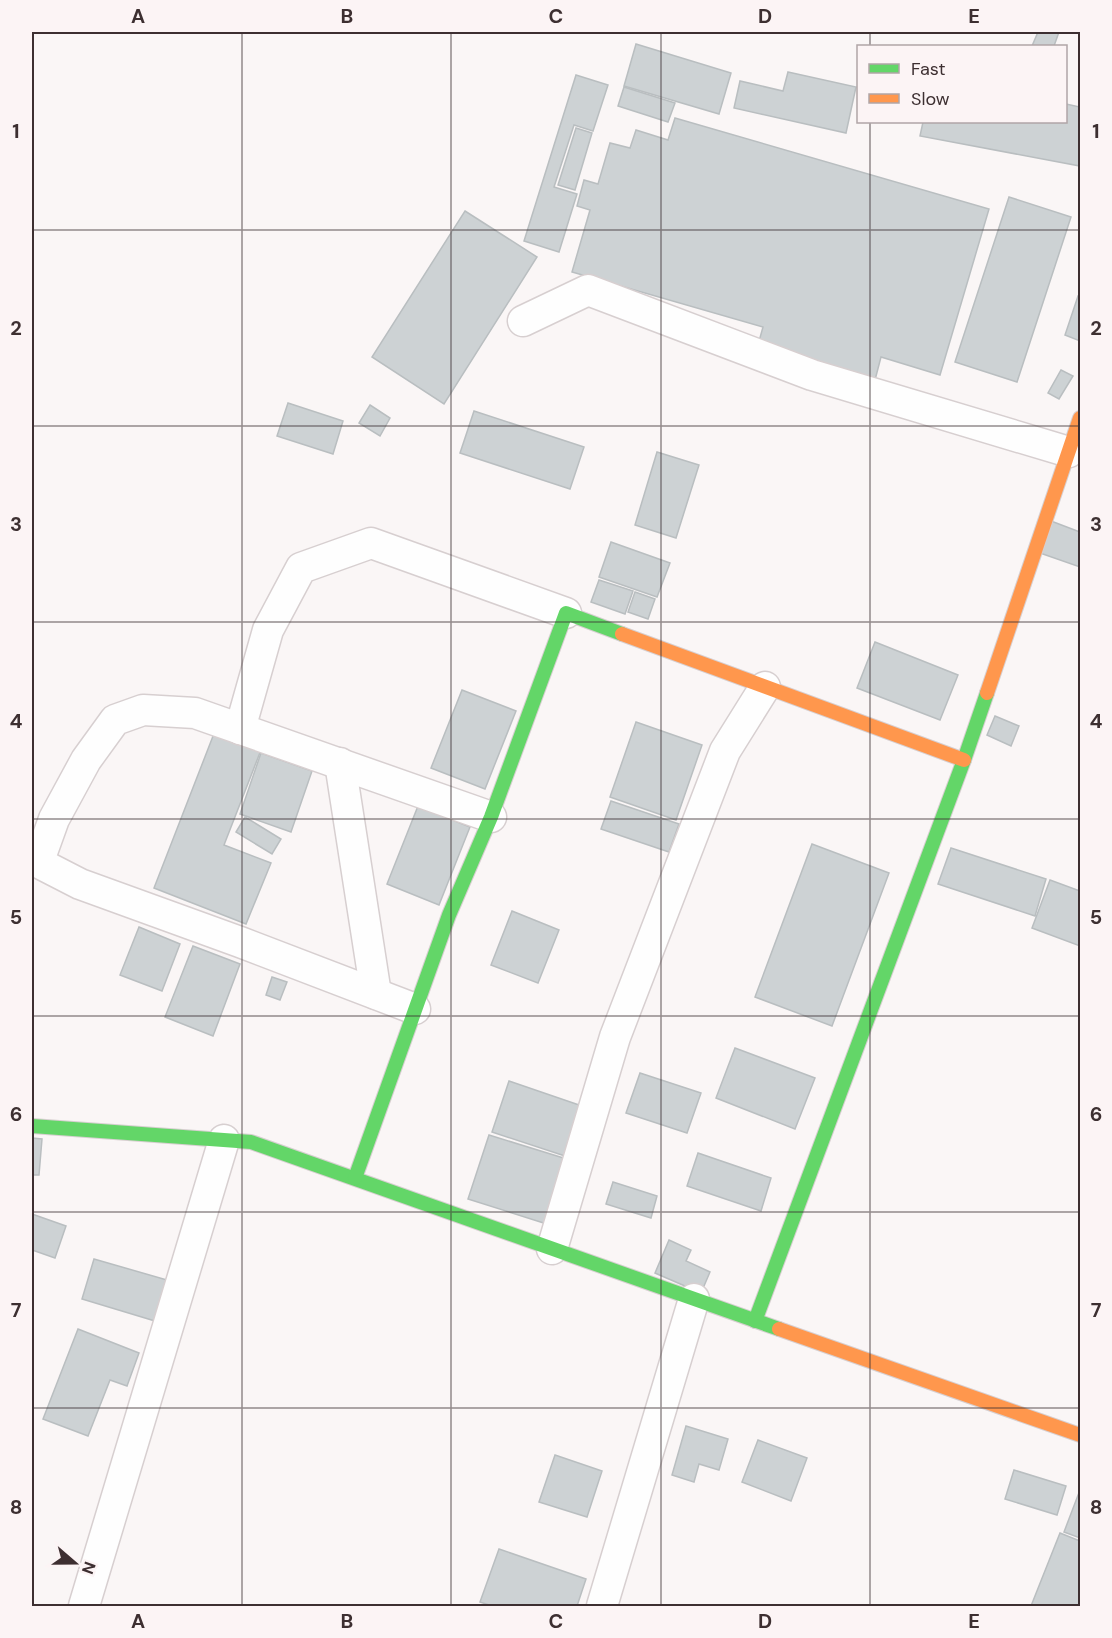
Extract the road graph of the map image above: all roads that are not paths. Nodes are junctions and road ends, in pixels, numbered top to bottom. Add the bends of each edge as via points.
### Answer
1 (522, 321) dead end
2 (1080, 418) edge
3 (1069, 452) junction
4 (566, 612) junction
5 (765, 687) junction
6 (240, 729) junction
7 (964, 760) junction
8 (340, 763) junction
9 (492, 817) junction
10 (376, 994) junction
11 (415, 1009) junction
12 (32, 1126) edge
13 (224, 1140) junction
14 (355, 1178) junction
15 (552, 1249) junction
16 (694, 1299) junction
17 (755, 1321) junction
18 (1080, 1435) edge
19 (84, 1606) edge
20 (602, 1606) edge

1 - 3 street via 588,290 812,375
2 - 3 street
3 - 7 street
4 - 5 street
4 - 6 street via 371,543 331,557 301,568 267,630
4 - 9 street
5 - 7 street
5 - 15 street via 724,751 615,1037
6 - 8 street
6 - 10 street via 195,713 143,710 115,720 86,760 54,819 40,858 43,865 80,884
7 - 17 street
8 - 9 street
8 - 10 street
9 - 11 street via 449,915
10 - 11 street
11 - 14 street
12 - 13 street
13 - 14 street via 251,1142
13 - 19 street
14 - 15 street
15 - 16 street
16 - 17 street
16 - 20 street
17 - 18 street

